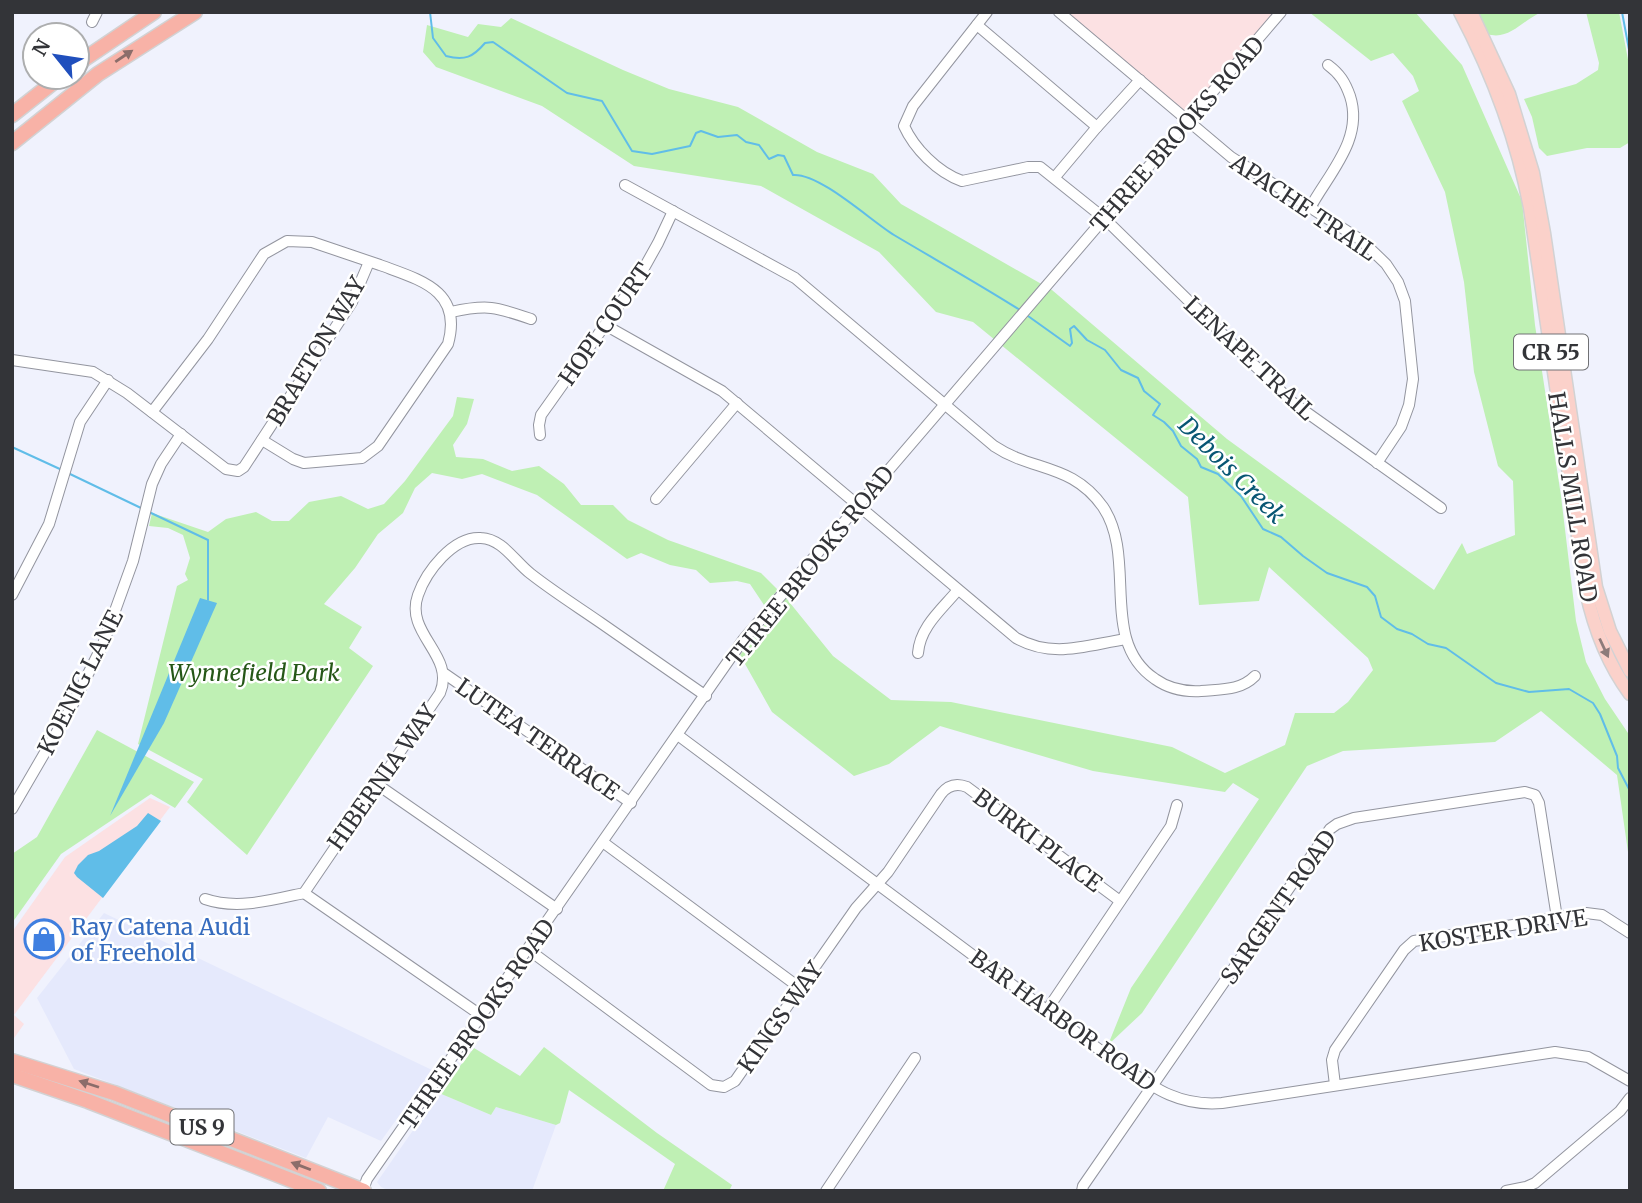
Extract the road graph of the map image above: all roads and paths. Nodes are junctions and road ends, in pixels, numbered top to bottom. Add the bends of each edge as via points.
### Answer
1 (154, 12) edge
2 (195, 12) edge
3 (987, 12) edge
4 (1059, 12) edge
5 (1281, 12) edge
6 (1460, 12) edge
7 (1471, 12) edge
8 (977, 25) junction
9 (91, 55) edge
10 (1328, 65) dead end
11 (1140, 80) junction
12 (43, 91) edge
13 (12, 116) edge
14 (1188, 121) junction
15 (1097, 127) junction
16 (12, 143) edge
17 (1055, 177) junction
18 (625, 185) dead end
19 (1310, 208) junction
20 (673, 211) junction
21 (1105, 219) junction
22 (369, 262) junction
23 (451, 312) junction
24 (531, 319) dead end
25 (606, 325) junction
26 (12, 359) edge
27 (108, 380) junction
28 (737, 403) junction
29 (945, 404) junction
30 (152, 412) junction
31 (181, 434) junction
32 (540, 435) dead end
33 (262, 440) junction
34 (1377, 463) junction
35 (656, 499) dead end
36 (858, 506) junction
37 (1441, 508) dead end
38 (957, 591) junction
39 (12, 595) edge
40 (1126, 639) junction
41 (919, 653) dead end
42 (1630, 671) edge
43 (445, 674) junction
44 (1255, 676) dead end
45 (1630, 694) edge
46 (706, 696) junction
47 (679, 736) junction
48 (377, 785) junction
49 (631, 803) junction
50 (1177, 805) dead end
51 (12, 809) edge
52 (604, 843) junction
53 (877, 884) junction
54 (304, 893) junction
55 (205, 899) dead end
56 (1120, 901) junction
57 (557, 909) junction
58 (1557, 918) junction
59 (1630, 933) edge
60 (529, 950) junction
61 (800, 988) junction
62 (1046, 1010) junction
63 (482, 1016) junction
64 (915, 1058) dead end
65 (12, 1061) edge
66 (12, 1075) edge
67 (1630, 1081) edge
68 (1335, 1085) junction
69 (1152, 1086) junction
70 (1630, 1098) edge
71 (364, 1190) edge
72 (318, 1191) edge
73 (826, 1191) edge
74 (1082, 1191) edge
75 (1506, 1191) edge

1 - 9 highway
16 -> 2 highway via 98,74
3 - 8 street
4 - 11 street, APACHE TRAIL
5 - 14 street, THREE BROOKS ROAD
6 -> 45 main road, HALLS MILL ROAD / CR 55 via 1500,97 1522,166 1588,600 1606,653
7 - 42 main road, HALLS MILL ROAD / CR 55 via 1505,82 1533,173 1596,587 1609,631
8 - 15 street
8 - 17 street via 913,106 904,126 912,144 961,181 1028,167 1040,167
10 - 19 street via 1345,82 1353,125 1346,148
11 - 14 street, APACHE TRAIL
11 - 15 street
12 - 13 highway
14 - 19 street, APACHE TRAIL via 1231,157
14 - 21 street, THREE BROOKS ROAD
15 - 17 street
17 - 21 street, LENAPE TRAIL
18 - 20 street
19 - 34 street, APACHE TRAIL via 1377,253 1395,276 1405,301 1411,396 1401,427
20 - 25 street, HOPI COURT via 650,260
20 - 29 street via 795,278
21 - 29 street, THREE BROOKS ROAD
21 - 34 street, LENAPE TRAIL via 1292,402
22 - 23 street via 429,284
22 - 30 street via 305,240 287,241 270,249
22 - 33 street, BRAETON WAY via 352,302
23 - 24 street via 492,306
23 - 33 street via 451,334 444,353 369,454 353,460 304,463
25 - 28 street via 704,379
25 - 32 street, HOPI COURT via 541,415
26 - 27 street via 82,369
27 - 30 street
27 - 39 street via 80,422 49,524
28 - 35 street
28 - 36 street
29 - 36 street, THREE BROOKS ROAD
29 - 40 street via 1003,452 1069,475 1101,505 1118,544
30 - 31 street
31 - 33 street, BRAETON WAY via 231,471 244,467
31 - 51 street, KOENIG LANE via 152,484 131,570 103,644
34 - 37 street, LENAPE TRAIL
36 - 38 street
36 - 46 street, THREE BROOKS ROAD via 743,640
38 - 40 street via 1016,638 1041,649 1073,650
38 - 41 street via 924,630
40 - 44 street via 1145,671 1176,689 1234,688
43 - 46 street via 417,622 417,598 450,548 469,538 481,538 503,547 531,574
43 - 48 street, HIBERNIA WAY via 436,701
43 - 49 street, LUTEA TERRACE
46 - 47 street, THREE BROOKS ROAD
47 - 49 street, THREE BROOKS ROAD
47 - 53 street, BAR HARBOR ROAD
48 - 54 street, HIBERNIA WAY
48 - 57 street
49 - 52 street, THREE BROOKS ROAD
50 - 56 street via 1171,826
52 - 57 street, THREE BROOKS ROAD
52 - 61 street
53 - 56 street, BURKI PLACE via 941,794 959,785
53 - 61 street, KINGS WAY
53 - 62 street, BAR HARBOR ROAD
54 - 55 street via 235,904
54 - 63 street
56 - 62 street
57 - 60 street, THREE BROOKS ROAD
58 - 59 street, KOSTER DRIVE via 1594,913
58 - 68 street, KOSTER DRIVE via 1410,944 1335,1050
58 - 69 street, SARGENT ROAD via 1539,803 1532,793 1342,821 1331,829
60 - 61 street, KINGS WAY via 718,1088 735,1082
60 - 63 street, THREE BROOKS ROAD
62 - 69 street, BAR HARBOR ROAD
63 - 71 street, THREE BROOKS ROAD via 367,1179
64 - 73 street
71 -> 65 highway, US 9 via 114,1093
66 - 72 highway, US 9
67 - 68 street, BAR HARBOR ROAD via 1588,1057 1555,1052
68 - 69 street, BAR HARBOR ROAD via 1209,1104 1178,1099
69 - 74 street
70 - 75 street via 1535,1183

